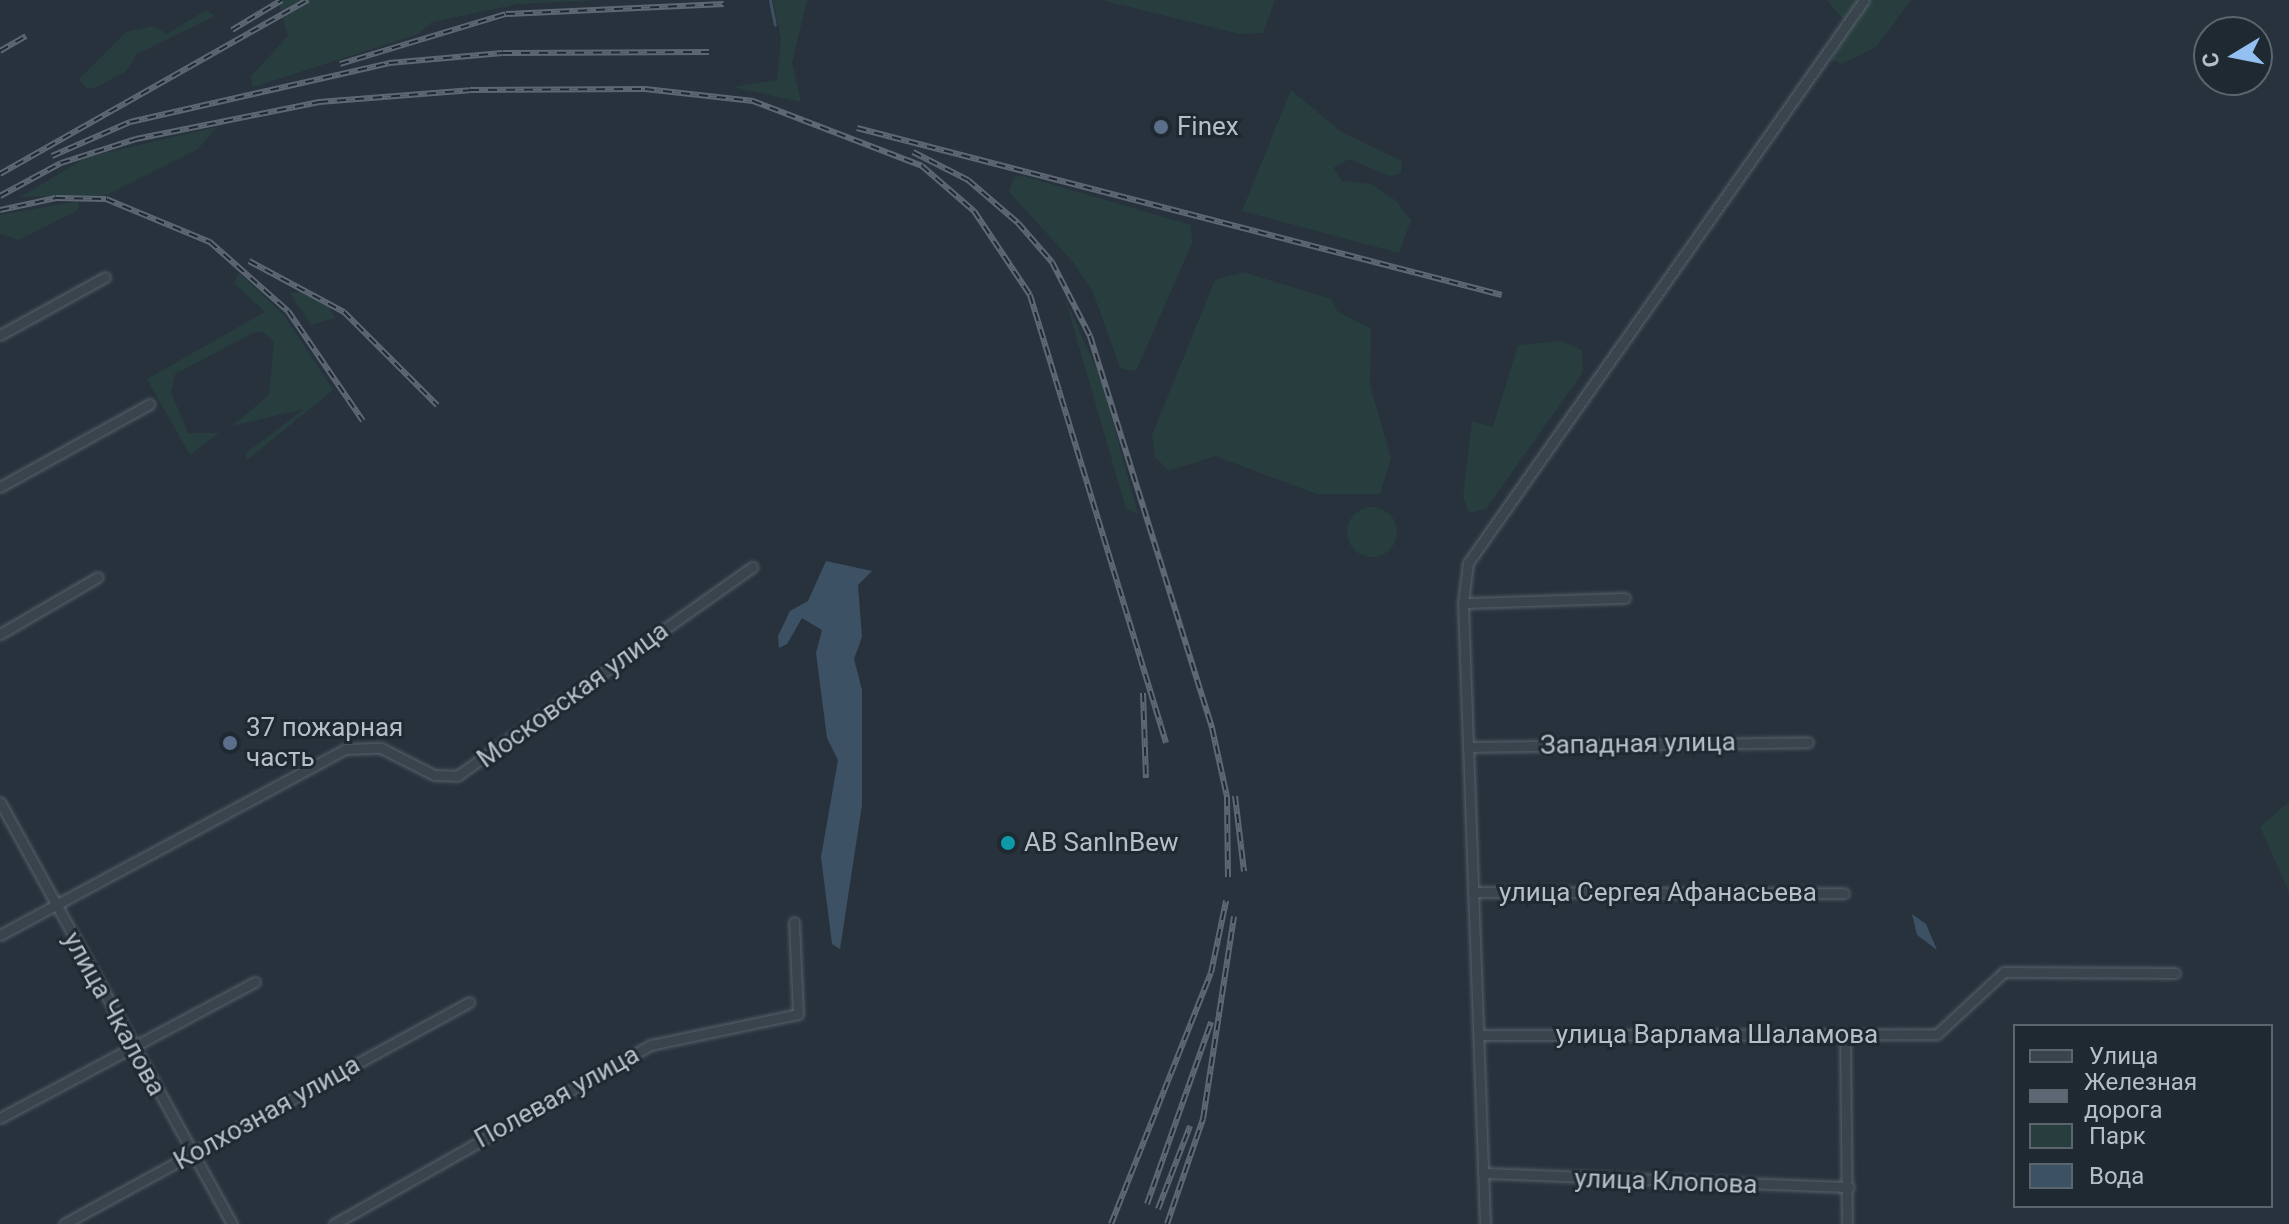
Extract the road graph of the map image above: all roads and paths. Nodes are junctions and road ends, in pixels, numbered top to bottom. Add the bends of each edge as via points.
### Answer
1 (1864, 0) edge
2 (105, 277) dead end
3 (0, 335) edge
4 (150, 404) dead end
5 (0, 487) edge
6 (752, 567) dead end
7 (98, 577) dead end
8 (1625, 598) dead end
9 (1463, 603) junction
10 (0, 634) edge
11 (1808, 742) dead end
12 (1468, 747) junction
13 (0, 802) edge
14 (1473, 892) junction
15 (1844, 893) dead end
16 (55, 904) junction
17 (794, 922) dead end
18 (0, 935) edge
19 (2175, 973) dead end
20 (255, 982) dead end
21 (469, 1002) dead end
22 (1479, 1035) junction
23 (1845, 1035) junction
24 (133, 1047) junction
25 (0, 1118) edge
26 (191, 1155) junction
27 (1483, 1173) junction
28 (1849, 1187) junction
29 (64, 1224) edge
30 (232, 1224) edge
31 (334, 1224) edge
32 (1485, 1224) edge
33 (1847, 1224) edge

1 - 9 street via 1486,532 1468,563
2 - 3 street
4 - 5 street
6 - 16 street, Московская улица via 457,776 434,775 381,748 345,749
7 - 10 street
8 - 9 street
9 - 12 street
11 - 12 street, Западная улица
12 - 14 street
13 - 16 street, улица Чкалова
14 - 15 street, улица Сергея Афанасьева
14 - 22 street
16 - 18 street, Московская улица
16 - 24 street, улица Чкалова
17 - 31 street, Полевая улица via 798,1014 651,1045
19 - 23 street, улица Варлама Шаламова via 2004,972 1953,1027 1937,1034
20 - 24 street
21 - 26 street, Колхозная улица
22 - 23 street, улица Варлама Шаламова
22 - 27 street
23 - 28 street
24 - 25 street
24 - 26 street, улица Чкалова
26 - 29 street, Колхозная улица
26 - 30 street, улица Чкалова
27 - 28 street, улица Клопова
27 - 32 street
28 - 33 street

